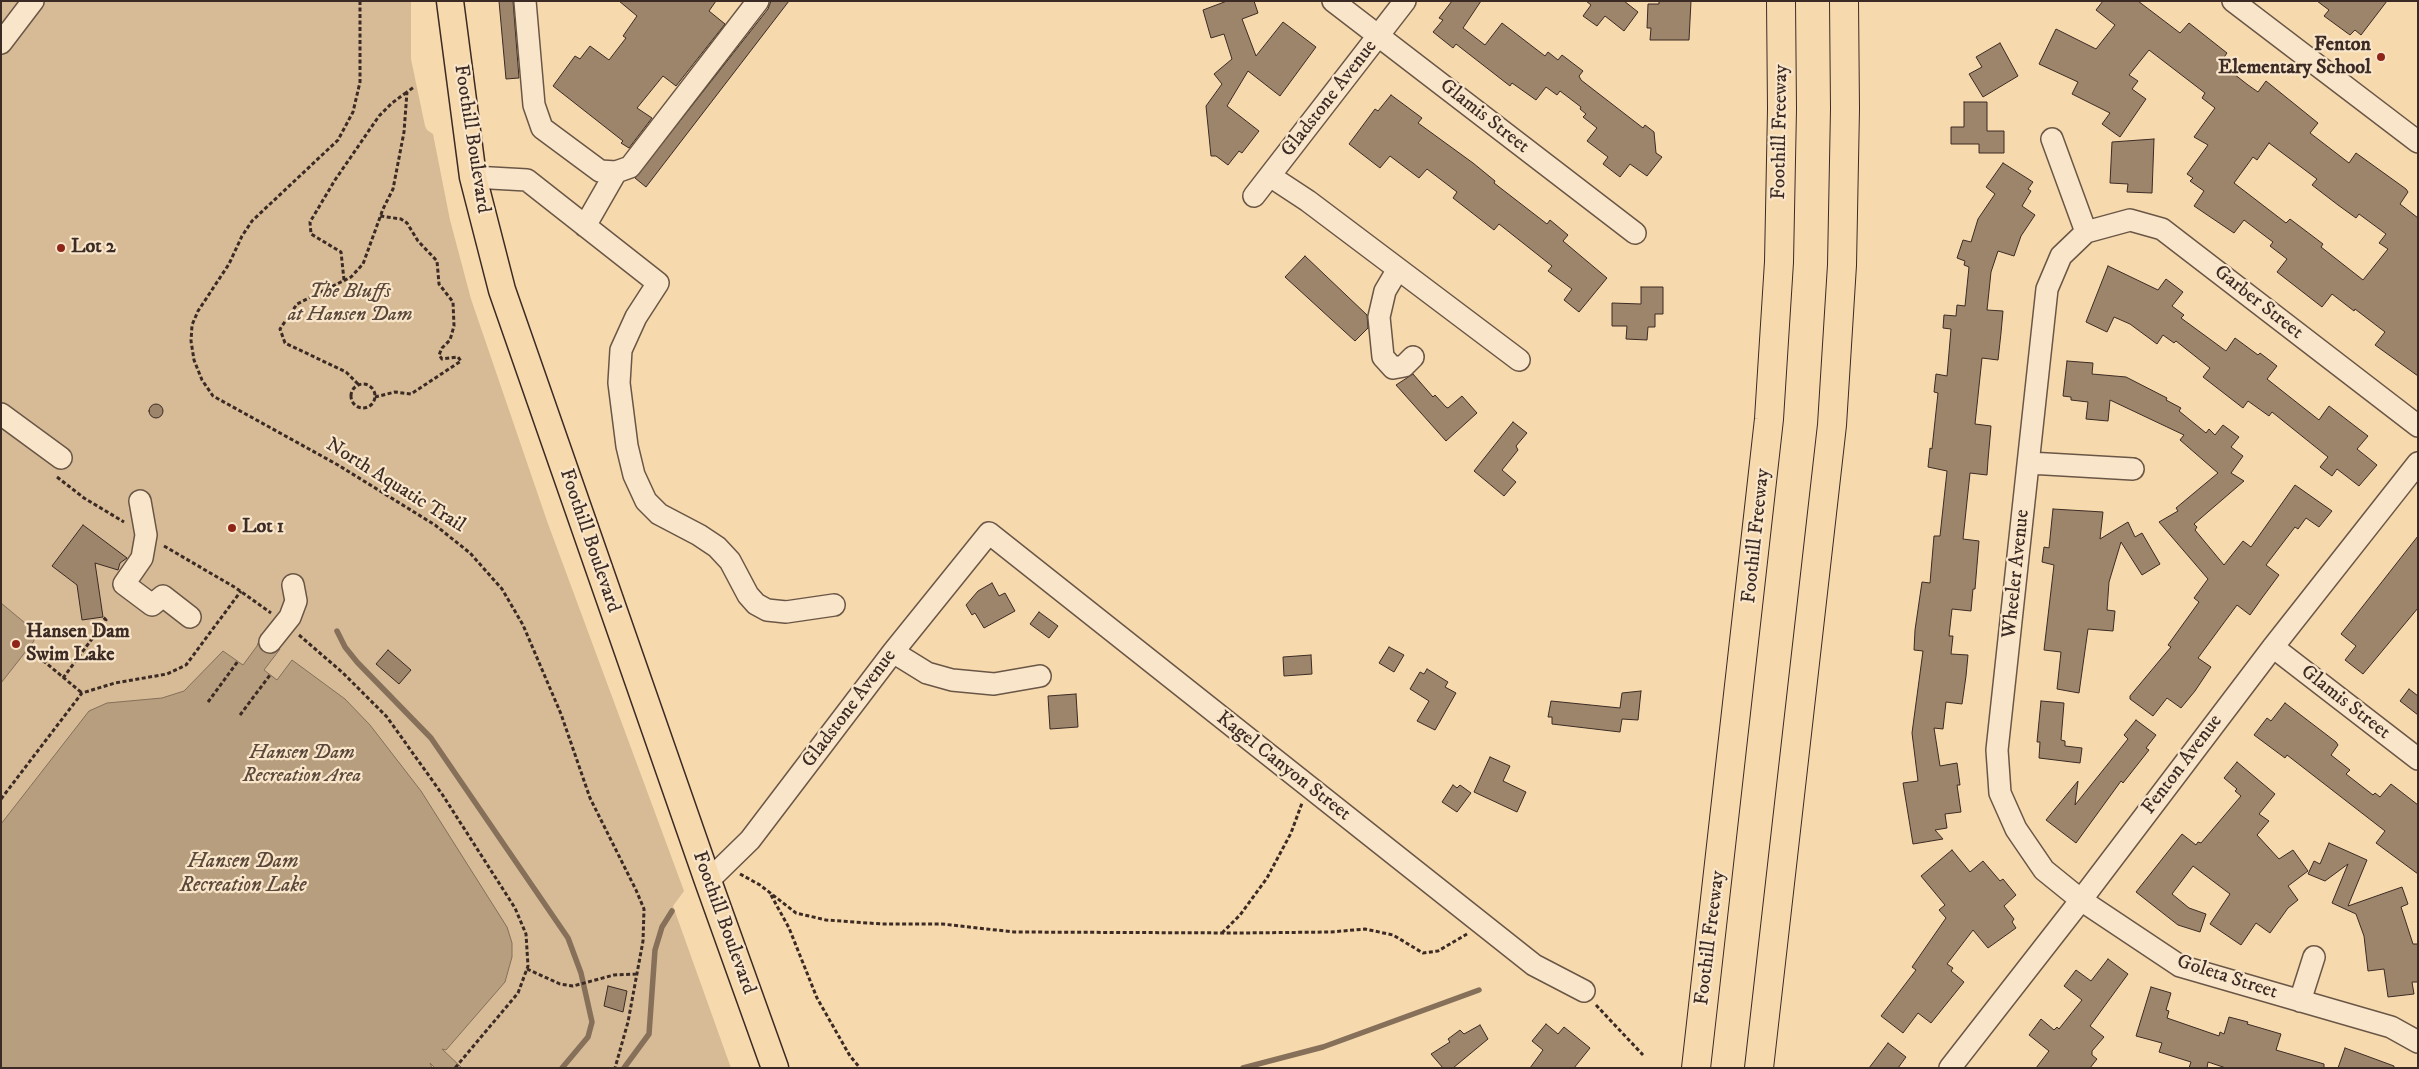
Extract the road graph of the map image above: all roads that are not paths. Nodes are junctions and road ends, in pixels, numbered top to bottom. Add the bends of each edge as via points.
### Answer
1 (33, 1) edge
2 (450, 1) edge
3 (525, 1) edge
4 (758, 1) edge
5 (1333, 1) edge
6 (1405, 1) edge
7 (1781, 1) edge
8 (1844, 1) edge
9 (2233, 1) edge
10 (1378, 36) junction
11 (1, 43) edge
12 (2052, 140) dead end
13 (2418, 142) edge
14 (616, 172) junction
15 (1270, 176) junction
16 (473, 177) junction
17 (1254, 196) dead end
18 (585, 226) junction
19 (2086, 232) junction
20 (1635, 233) dead end
21 (1398, 269) junction
22 (1413, 357) dead end
23 (1519, 360) dead end
24 (1, 414) edge
25 (2418, 426) edge
26 (2029, 463) junction
27 (2418, 464) edge
28 (58, 466) road end
29 (2133, 470) dead end
30 (140, 501) dead end
31 (989, 533) joint
32 (293, 586) dead end
33 (834, 605) dead end
34 (190, 617) dead end
35 (270, 642) dead end
36 (2273, 647) junction
37 (893, 652) junction
38 (1040, 676) dead end
39 (2418, 759) edge
40 (708, 881) junction
41 (2081, 900) junction
42 (2314, 957) dead end
43 (1584, 992) road end
44 (2300, 1001) junction
45 (2418, 1042) edge
46 (775, 1068) edge
47 (1696, 1068) edge
48 (1759, 1068) edge
49 (1950, 1068) edge

1 - 11 street
2 - 16 main road, Foothill Boulevard
3 - 14 street via 534,105 542,128 600,171
4 - 14 street via 630,167
5 - 10 street, Glamis Street
6 - 10 street, Gladstone Avenue
7 - 47 highway, Foothill Freeway via 1779,262 1769,419
8 - 48 highway via 1842,265 1832,425
9 - 13 street
10 - 15 street, Gladstone Avenue
10 - 20 street, Glamis Street
12 - 19 street
14 - 18 street
15 - 17 street, Gladstone Avenue
15 - 21 street
16 - 18 street via 527,180
16 - 40 main road, Foothill Boulevard via 502,290
18 - 33 street via 658,283 636,317 621,350 619,383 627,446 634,475 646,500 659,514 717,547 730,561 756,604 767,610 786,612
19 - 25 street, Garber Street via 2130,220 2162,229
19 - 26 street, Wheeler Avenue via 2061,256 2048,289
21 - 22 street via 1385,291 1379,317 1383,357 1393,368 1404,366
21 - 23 street
24 - 28 street
26 - 29 street
26 - 41 street, Wheeler Avenue via 1997,750 2000,793 2016,829 2044,870
27 - 36 street, Fenton Avenue
30 - 34 street via 146,535 142,558 124,584 152,605 163,596
31 - 37 street, Gladstone Avenue
31 - 43 street, Kagel Canyon Street via 1534,965
32 - 35 street via 296,601 285,624
36 - 39 street, Glamis Street
36 - 41 street, Fenton Avenue
37 - 38 street via 927,673 952,680 994,684
37 - 40 street, Gladstone Avenue via 750,840
40 - 46 main road, Foothill Boulevard
41 - 44 street, Goleta Street via 2180,966
41 - 49 street, Fenton Avenue
42 - 44 street, Goleta Street
44 - 45 street, Goleta Street via 2391,1027

